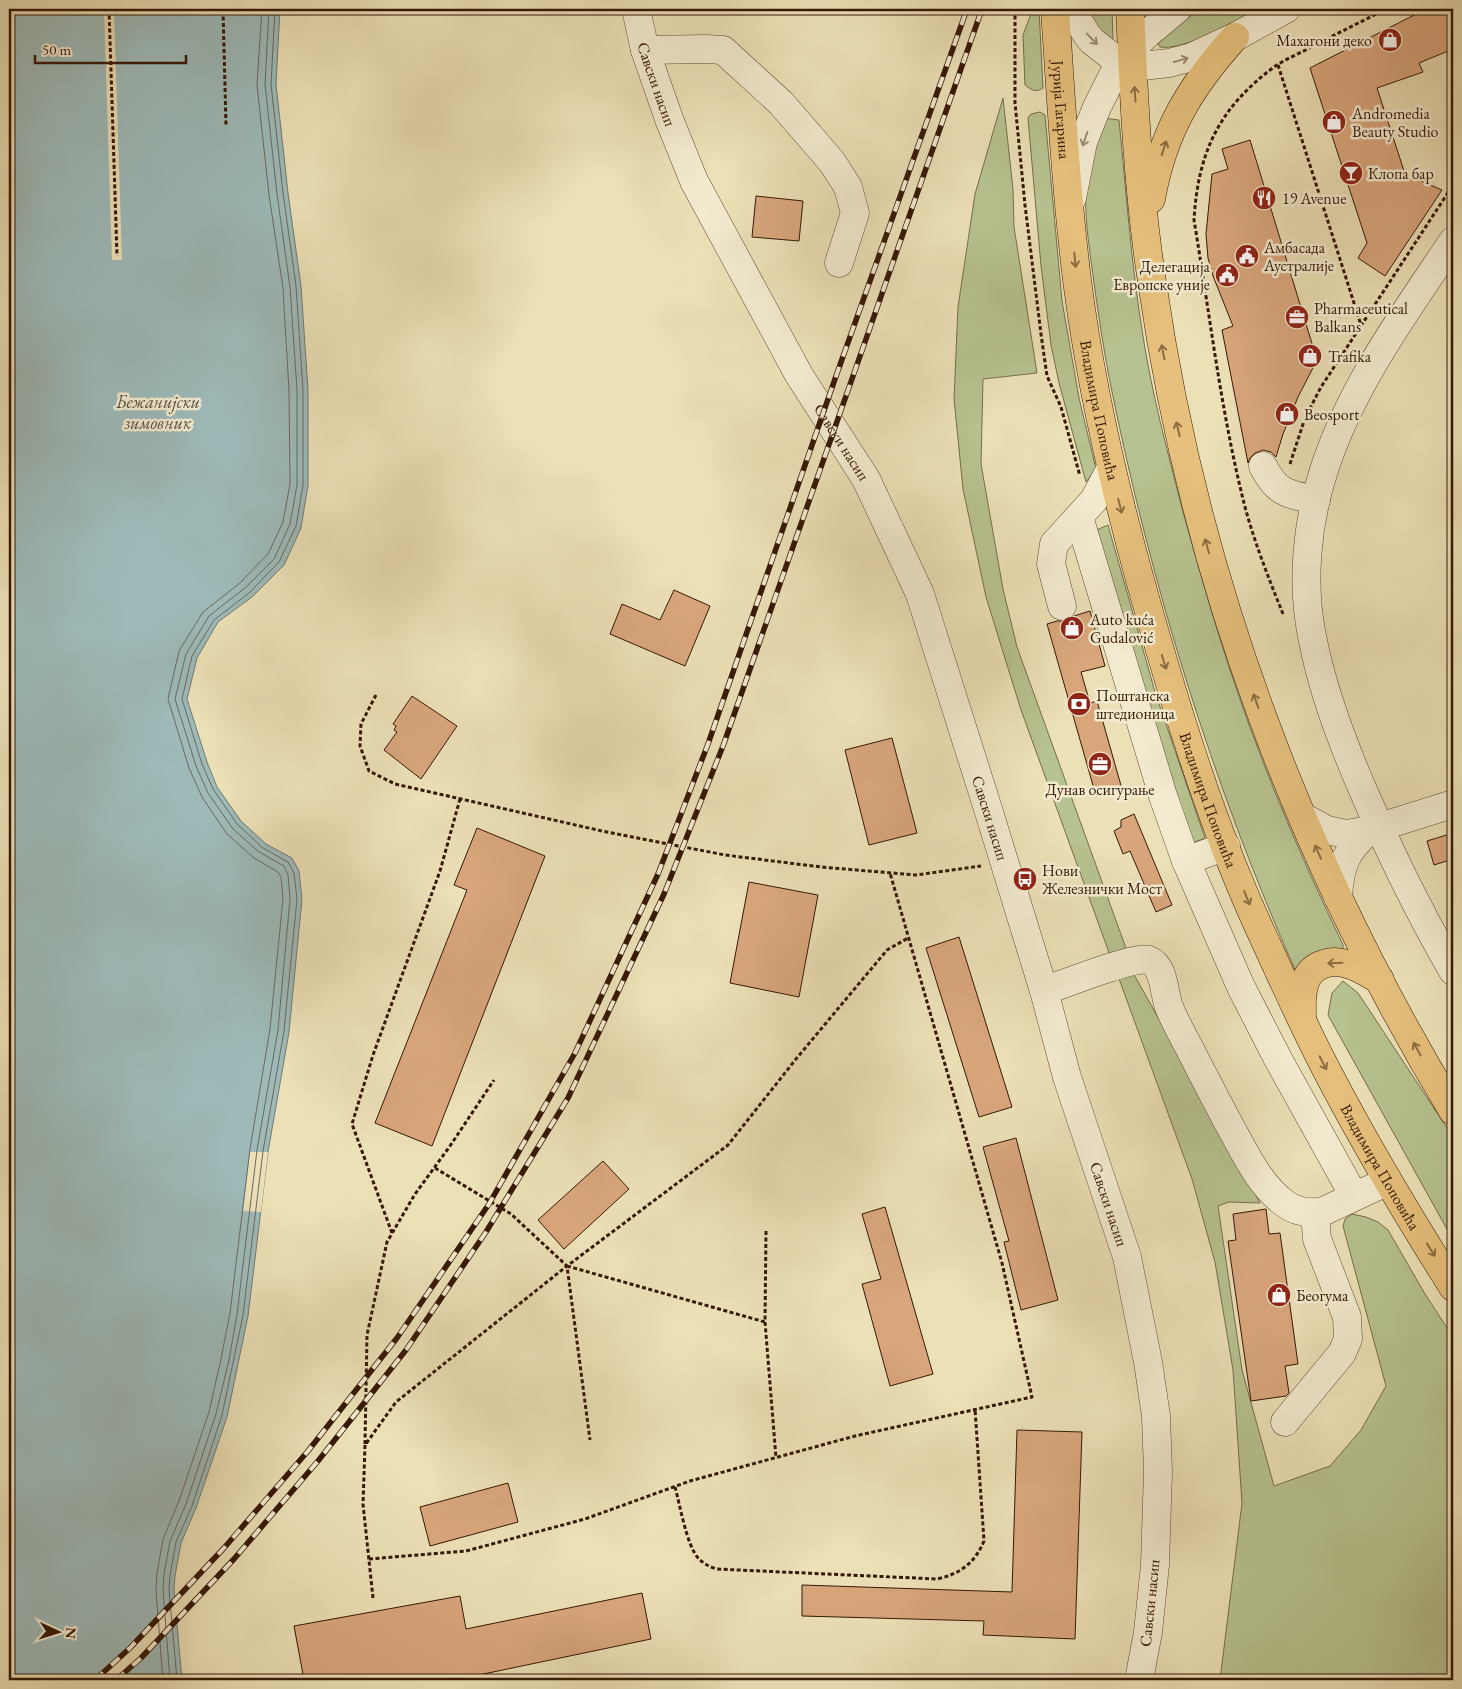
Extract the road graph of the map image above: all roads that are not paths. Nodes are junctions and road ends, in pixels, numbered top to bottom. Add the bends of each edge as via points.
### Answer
1 (636, 9) edge
2 (1055, 9) edge
3 (1071, 9) edge
4 (1130, 9) edge
5 (1177, 9) edge
6 (1286, 9) edge
7 (1235, 37) junction
8 (645, 50) junction
9 (1128, 60) junction
10 (1070, 212) junction
11 (1145, 230) junction
12 (1453, 240) edge
13 (839, 263) dead end
14 (1263, 466) dead end
15 (1111, 468) junction
16 (1316, 500) junction
17 (1084, 511) junction
18 (1062, 606) dead end
19 (1453, 804) edge
20 (1303, 817) junction
21 (1375, 828) junction
22 (1226, 846) junction
23 (1186, 862) junction
24 (1338, 897) junction
25 (1453, 971) edge
26 (1380, 980) junction
27 (1044, 990) junction
28 (1302, 1020) junction
29 (1453, 1111) edge
30 (1388, 1181) junction
31 (1354, 1196) junction
32 (1315, 1213) junction
33 (1453, 1287) edge
34 (1285, 1422) dead end
35 (1139, 1680) edge

1 - 8 street, Савски насип
2 - 10 main road, Јурија Гагарина
3 -> 9 street via 1087,35
4 - 9 main road
5 - 9 street via 1147,34
6 - 7 street
9 -> 7 street via 1169,63 1192,57
11 -> 7 main road via 1168,135 1192,91
8 - 13 street via 723,50 781,103 832,162 848,187 855,213
8 - 27 street, Савски насип via 694,181 799,374 866,479 920,594
9 -> 10 street via 1097,107 1083,142
11 -> 9 main road
10 -> 15 main road, Владимира Поповића via 1086,342
20 -> 11 main road via 1258,709 1206,544 1172,400
12 - 16 street via 1364,381 1337,436
14 - 16 street via 1274,484 1284,492
15 - 17 street via 1103,486
15 -> 22 main road, Владимира Поповића via 1153,626
16 - 21 street via 1307,558 1311,635 1335,720
17 - 18 street via 1052,550 1051,564
17 - 23 street via 1164,796
19 - 21 street
20 - 21 street via 1327,830 1346,834
24 -> 20 main road
21 - 24 street via 1357,841 1347,854 1340,874
21 - 25 street
22 - 23 street
22 -> 28 main road, Владимира Поповића
23 - 31 street via 1241,987
24 - 26 main road
26 -> 28 main road via 1347,964 1334,962 1318,966 1304,985
29 -> 26 main road
27 - 32 street via 1130,961 1146,959 1156,965 1170,1008 1206,1082 1259,1177 1290,1207
27 - 35 street, Савски насип via 1067,1077 1127,1256 1156,1416 1158,1472 1154,1565 1148,1632
28 -> 30 main road, Владимира Поповића
30 - 31 street
30 -> 33 main road, Владимира Поповића
31 - 32 street
32 - 34 street via 1317,1239 1347,1316 1348,1339 1342,1353

